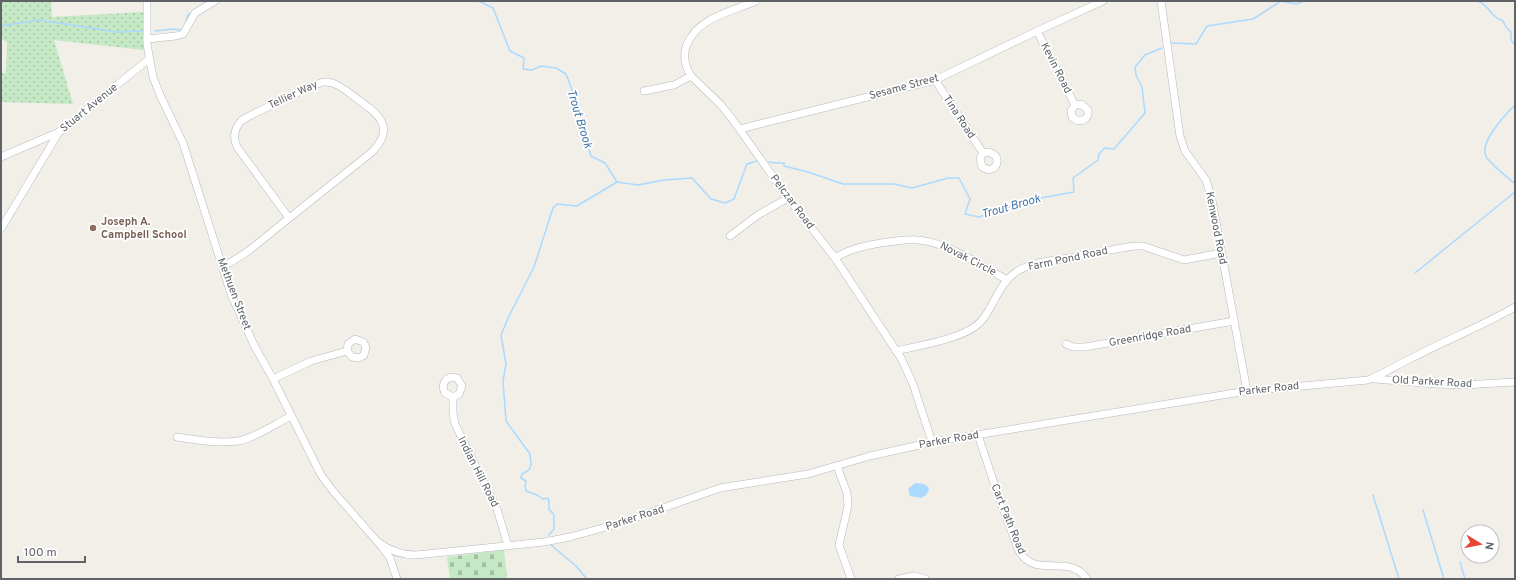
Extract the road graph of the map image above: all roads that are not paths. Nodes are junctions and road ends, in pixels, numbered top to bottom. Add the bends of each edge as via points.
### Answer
1 (147, 1) edge
2 (215, 1) edge
3 (756, 1) edge
4 (1103, 1) edge
5 (1161, 1) edge
6 (1037, 31) junction
7 (148, 39) junction
8 (149, 59) junction
9 (691, 76) junction
10 (935, 80) junction
11 (644, 91) dead end
12 (1075, 105) dead end
13 (740, 129) junction
14 (59, 132) junction
15 (983, 154) dead end
16 (1, 157) edge
17 (788, 198) junction
18 (289, 218) junction
19 (1, 229) edge
20 (730, 236) dead end
21 (1221, 252) junction
22 (834, 258) junction
23 (222, 266) junction
24 (1008, 280) junction
25 (1515, 307) edge
26 (1234, 321) junction
27 (1066, 344) dead end
28 (347, 351) dead end
29 (896, 351) junction
30 (1373, 378) junction
31 (273, 379) junction
32 (1515, 382) edge
33 (1247, 391) junction
34 (453, 397) dead end
35 (291, 416) junction
36 (978, 435) junction
37 (177, 437) dead end
38 (932, 442) junction
39 (837, 466) junction
40 (378, 542) junction
41 (508, 546) junction
42 (397, 579) edge
43 (851, 579) edge
44 (898, 579) edge
45 (925, 579) edge
46 (1087, 579) edge

1 - 7 street, Methuen Street
2 - 7 street via 195,13 182,34
3 - 9 street, Pelczar Road via 710,20 696,30 687,43 684,54 685,64
4 - 6 street, Sesame Street
5 - 21 street, Kenwood Road via 1180,136 1185,151 1206,180
6 - 10 street, Sesame Street
6 - 12 street, Kevin Road
7 - 8 street, Methuen Street
8 - 14 street, Stuart Avenue
8 - 23 street, Methuen Street via 157,86 183,143
9 - 11 street via 674,85
9 - 13 street, Pelczar Road via 721,105
10 - 13 street, Sesame Street
10 - 15 street, Tina Road
13 - 17 street, Pelczar Road
14 - 16 street, Stuart Avenue
14 - 19 street
17 - 20 street via 758,215
17 - 22 street, Pelczar Road
18 - 18 street, Tellier Way via 372,152 382,139 382,121 376,113 332,83 318,82 251,114 240,122 236,130 234,139 237,147
18 - 23 street, Tellier Way via 240,257
21 - 24 street, Farm Pond Road via 1184,260 1135,246 1032,265 1016,272
21 - 26 street, Kenwood Road
22 - 24 street, Novak Circle via 851,249 864,246 923,240 942,245
22 - 29 street, Pelczar Road
23 - 31 street, Methuen Street via 237,309
24 - 29 street, Farm Pond Road via 997,293 983,320 971,331
25 - 30 street, Parker Road
26 - 27 street, Greenridge Road via 1085,347 1073,348
26 - 33 street, Kenwood Road
28 - 31 street via 311,361
29 - 38 street, Pelczar Road via 908,370
30 - 32 street, Old Parker Road via 1463,385
30 - 33 street, Parker Road
31 - 35 street, Methuen Street
33 - 36 street, Parker Road
34 - 41 street, Indian Hill Road via 453,419 458,433 498,509
35 - 37 street via 239,441 220,442
35 - 40 street, Methuen Street via 321,475
36 - 38 street, Parker Road
36 - 46 street, Cart Path Road via 1000,502 1023,558 1037,566 1072,567 1079,570
38 - 39 street, Parker Road via 900,448
39 - 41 street, Parker Road via 803,475 720,488 595,531 544,542
39 - 43 street via 847,494 848,506 840,545
40 - 41 street, Parker Road via 396,553 408,555
40 - 42 street, Methuen Street via 390,558
44 - 45 street via 914,576

